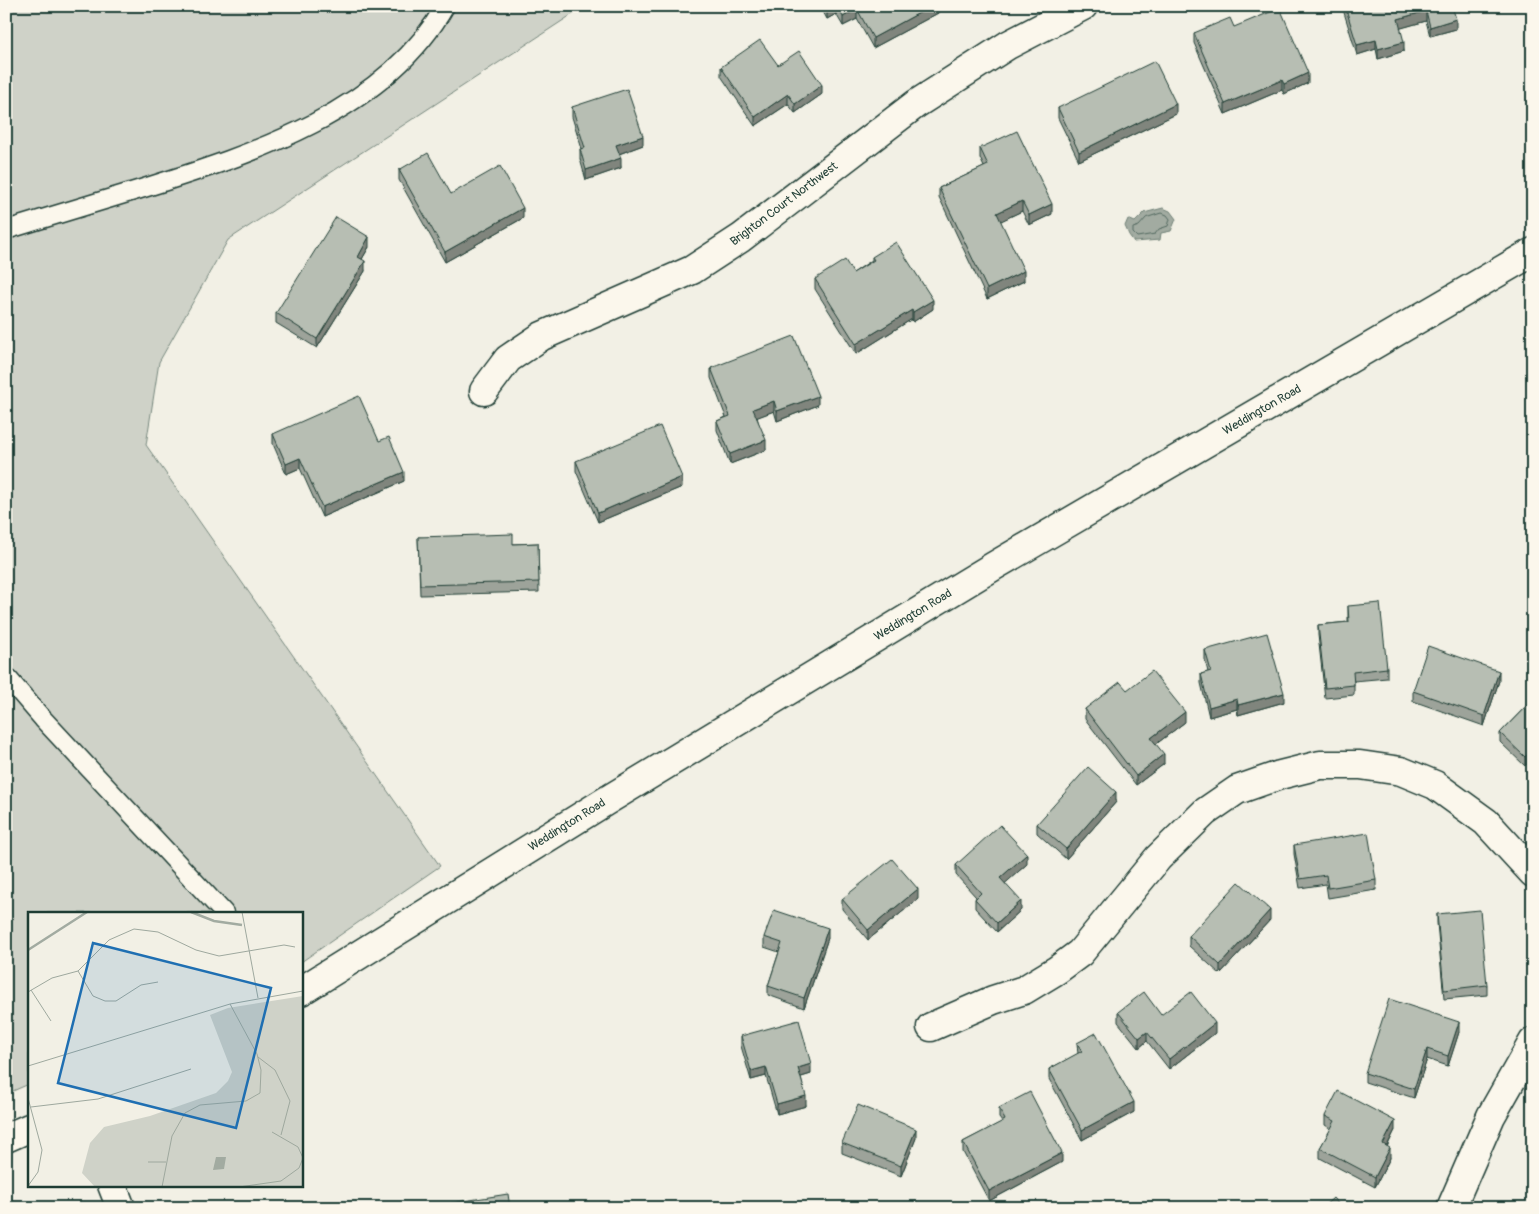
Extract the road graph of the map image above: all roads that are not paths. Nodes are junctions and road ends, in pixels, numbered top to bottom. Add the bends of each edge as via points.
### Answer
1 (445, 6) edge
2 (1082, 6) edge
3 (6, 230) edge
4 (1533, 252) edge
5 (484, 391) dead end
6 (6, 676) edge
7 (1533, 872) edge
8 (223, 912) edge
9 (302, 990) edge
10 (931, 1027) dead end
11 (1533, 1042) edge
12 (28, 1128) edge
13 (6, 1138) edge
14 (112, 1186) edge
15 (121, 1208) edge
16 (1451, 1208) edge

1 - 3 lane via 413,49 377,84 339,110 278,142 222,164
2 - 5 street, Brighton Court Northwest via 1008,45 916,104 741,238 692,270 542,336 508,359
4 - 9 street, Weddington Road via 994,566 606,801
6 - 8 lane via 43,720
7 - 10 street via 1486,822 1435,784 1401,771 1360,765 1320,765 1280,775 1237,790 1205,812 1158,858 1080,953 1057,970 1024,990
11 - 16 street via 1491,1116
12 - 13 street
14 - 15 street

